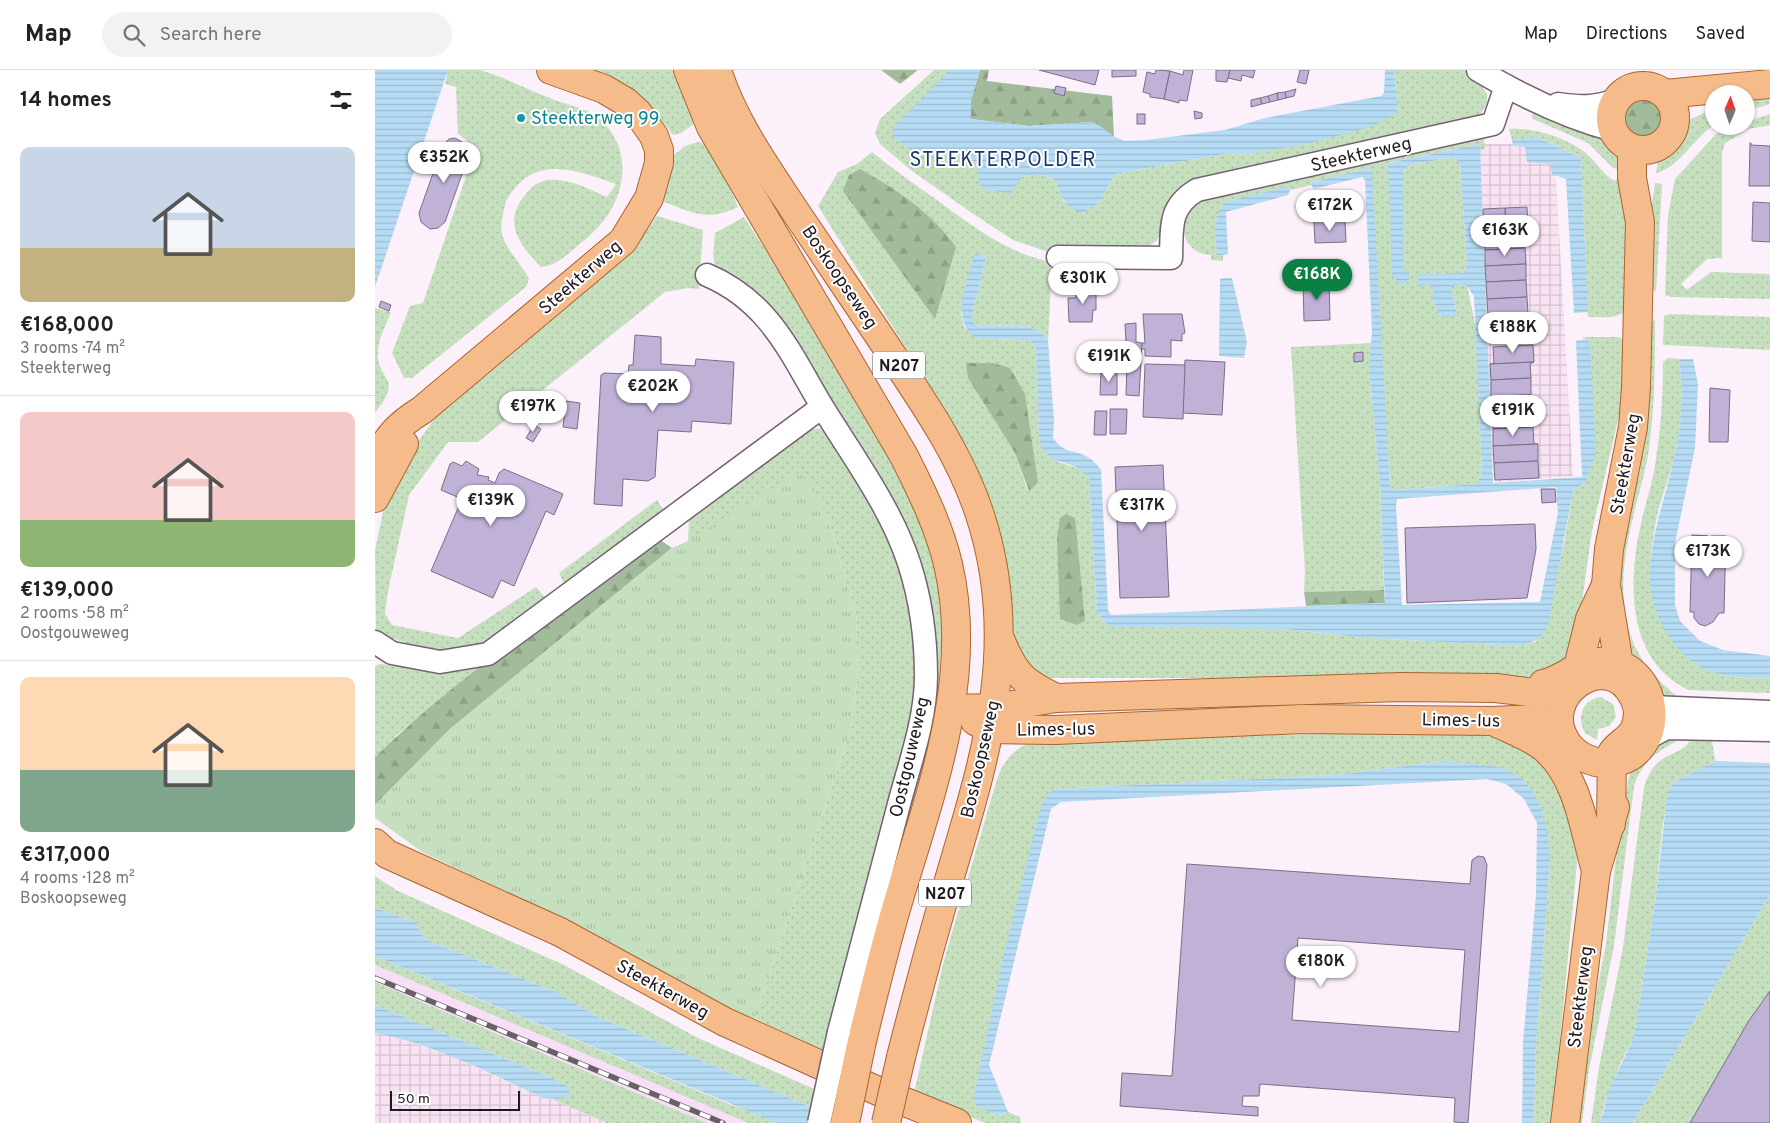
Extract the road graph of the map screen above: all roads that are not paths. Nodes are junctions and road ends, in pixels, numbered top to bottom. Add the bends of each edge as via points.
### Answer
1 (688, 70) edge
2 (717, 70) edge
3 (1478, 70) edge
4 (564, 72) edge
5 (1770, 84) edge
6 (1506, 86) junction
7 (1755, 86) edge
8 (1705, 97) edge
9 (1537, 100) junction
10 (1615, 100) junction
11 (1705, 102) edge
12 (1670, 106) junction
13 (1613, 130) junction
14 (1642, 149) junction
15 (1059, 257) dead end
16 (707, 275) dead end
17 (822, 407) junction
18 (422, 410) junction
19 (375, 462) edge
20 (375, 498) edge
21 (1606, 585) junction
22 (1000, 639) junction
23 (381, 650) edge
24 (1619, 665) junction
25 (1579, 674) junction
26 (1057, 698) junction
27 (1644, 705) junction
28 (951, 709) junction
29 (1770, 712) edge
30 (992, 719) junction
31 (1493, 721) junction
32 (1560, 729) junction
33 (1770, 730) edge
34 (1646, 739) junction
35 (1607, 760) junction
36 (375, 843) edge
37 (1597, 871) junction
38 (851, 1037) junction
39 (819, 1123) edge
40 (845, 1123) edge
41 (886, 1123) edge
42 (957, 1123) edge
43 (1565, 1123) edge

1 - 28 main road, Boskoopseweg / N207 via 711,127 921,490 943,546 953,596 956,669
2 - 22 main road, Boskoopseweg / N207 via 728,98 762,161 909,381 960,465 980,514 991,554 997,581
3 - 6 street
4 - 18 main road, Steekterweg via 626,102 654,136 659,163 649,198 623,241
5 - 7 main road
6 - 9 street
6 - 15 street, Steekterweg via 1493,124 1197,190 1184,197 1173,215 1171,258
8 - 12 main road
9 - 10 street via 1579,107 1600,106
9 - 13 street via 1584,122
10 - 12 main road via 1629,88 1639,86 1657,88
10 - 13 main road via 1610,120
11 - 12 main road
12 - 14 main road via 1675,126 1666,141
13 - 14 main road via 1624,144
14 - 21 main road, Steekterweg via 1632,178 1640,222 1639,325 1633,427 1609,549
16 - 17 street, Oostgouweweg via 726,283 757,306 780,337
17 - 23 street via 487,654 440,662
17 - 38 street, Oostgouweweg via 903,545 923,620 926,677 918,731
18 - 19 main road, Steekterweg via 400,423
18 - 20 main road, Steekterweg via 413,433 393,461
21 - 24 main road, Steekterweg
21 - 25 main road, Steekterweg via 1590,619
22 - 26 main road via 1010,663 1021,678
22 - 30 main road, Boskoopseweg / N207
24 - 25 main road via 1605,662
24 - 27 main road via 1641,681
25 - 26 main road, Limes-lus via 1548,683 1496,688 1401,686
25 - 27 main road via 1605,676 1619,681
25 - 32 main road via 1561,707
26 - 30 main road, Limes-lus
27 - 29 street
27 - 34 main road via 1651,723
27 - 35 main road via 1634,730
28 - 30 main road, Limes-lus
28 - 38 main road, Boskoopseweg / N207 via 938,767 900,894
30 - 31 main road, Limes-lus via 1056,730 1301,719
30 - 41 main road, Boskoopseweg / N207, bridge via 984,758 926,960
31 - 32 main road, Limes-lus via 1521,719 1545,722
31 - 37 main road via 1542,746 1560,765 1574,790
32 - 35 main road via 1567,743
33 - 34 street via 1666,728
34 - 35 main road via 1637,750
35 - 37 main road, Steekterweg via 1611,824
35 - 37 main road, Steekterweg via 1589,767
36 - 42 main road, Steekterweg via 387,854 560,932 725,1022
37 - 43 main road, Steekterweg
38 - 39 street, Oostgouweweg, bridge
38 - 40 main road, Boskoopseweg / N207, bridge

